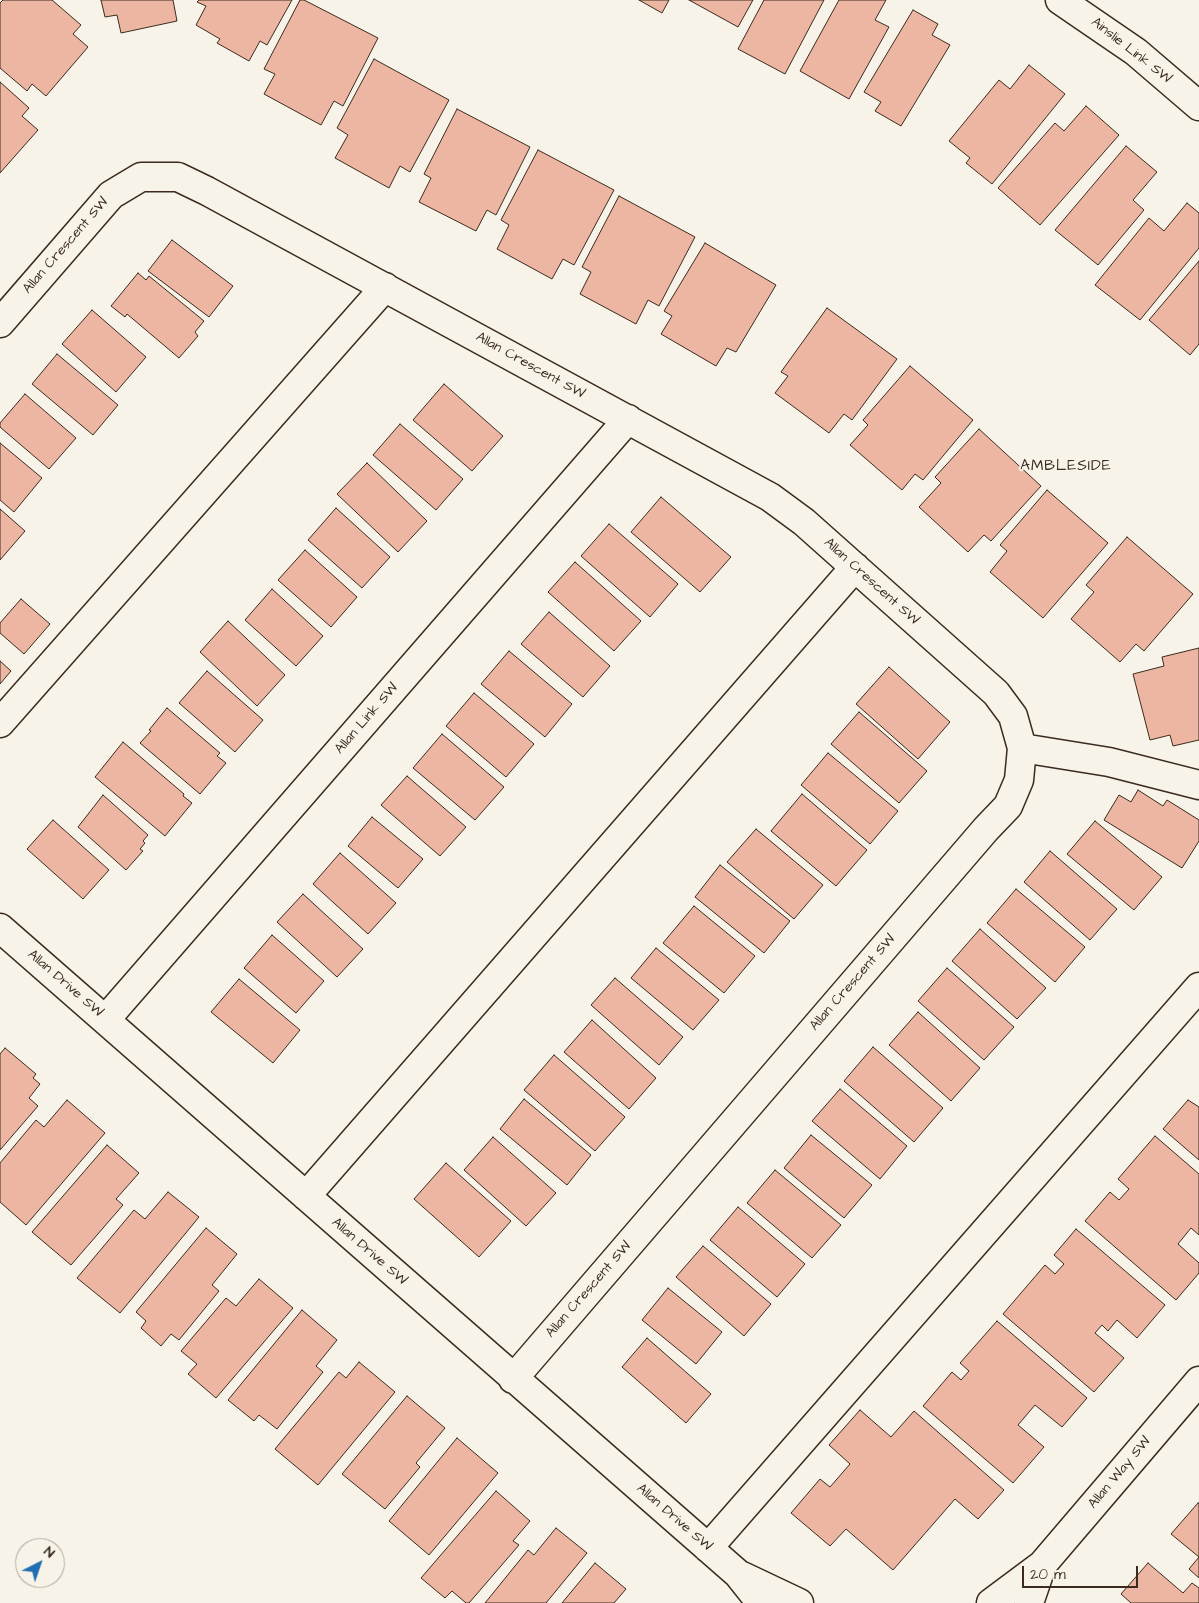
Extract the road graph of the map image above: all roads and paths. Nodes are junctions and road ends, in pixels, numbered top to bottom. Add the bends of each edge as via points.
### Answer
1 (1060, 0) edge
2 (1199, 106) edge
3 (385, 287) junction
4 (0, 323) edge
5 (628, 419) junction
6 (855, 567) junction
7 (0, 723) edge
8 (1022, 748) junction
9 (1199, 785) edge
10 (0, 928) edge
11 (1199, 987) edge
12 (106, 1020) junction
13 (306, 1196) junction
14 (513, 1378) junction
15 (1199, 1381) edge
16 (708, 1548) junction
17 (1042, 1565) junction
18 (738, 1574) junction
19 (760, 1603) edge
20 (799, 1603) edge
21 (991, 1603) edge
22 (1029, 1603) edge

1 - 2 street, Ainslie Link SW via 1136,52
3 - 4 street, Allan Crescent SW via 178,177 141,177 111,195
3 - 5 street, Allan Crescent SW
3 - 7 street
5 - 6 street, Allan Crescent SW via 770,497
5 - 12 street, Allan Link SW
6 - 8 street, Allan Crescent SW via 996,693 1013,716
6 - 13 street
8 - 9 street via 1109,762
8 - 14 street, Allan Crescent SW via 1019,780 1008,806
10 - 12 street, Allan Drive SW
11 - 16 street
12 - 13 street, Allan Drive SW
13 - 14 street, Allan Drive SW
14 - 16 street, Allan Drive SW
15 - 17 street, Allan Way SW
16 - 18 street, Allan Drive SW
17 - 21 street, Allan Way SW
17 - 22 street, Allan Way SW
18 - 19 street, Allan Drive SW
18 - 20 street, Allan Drive SW

